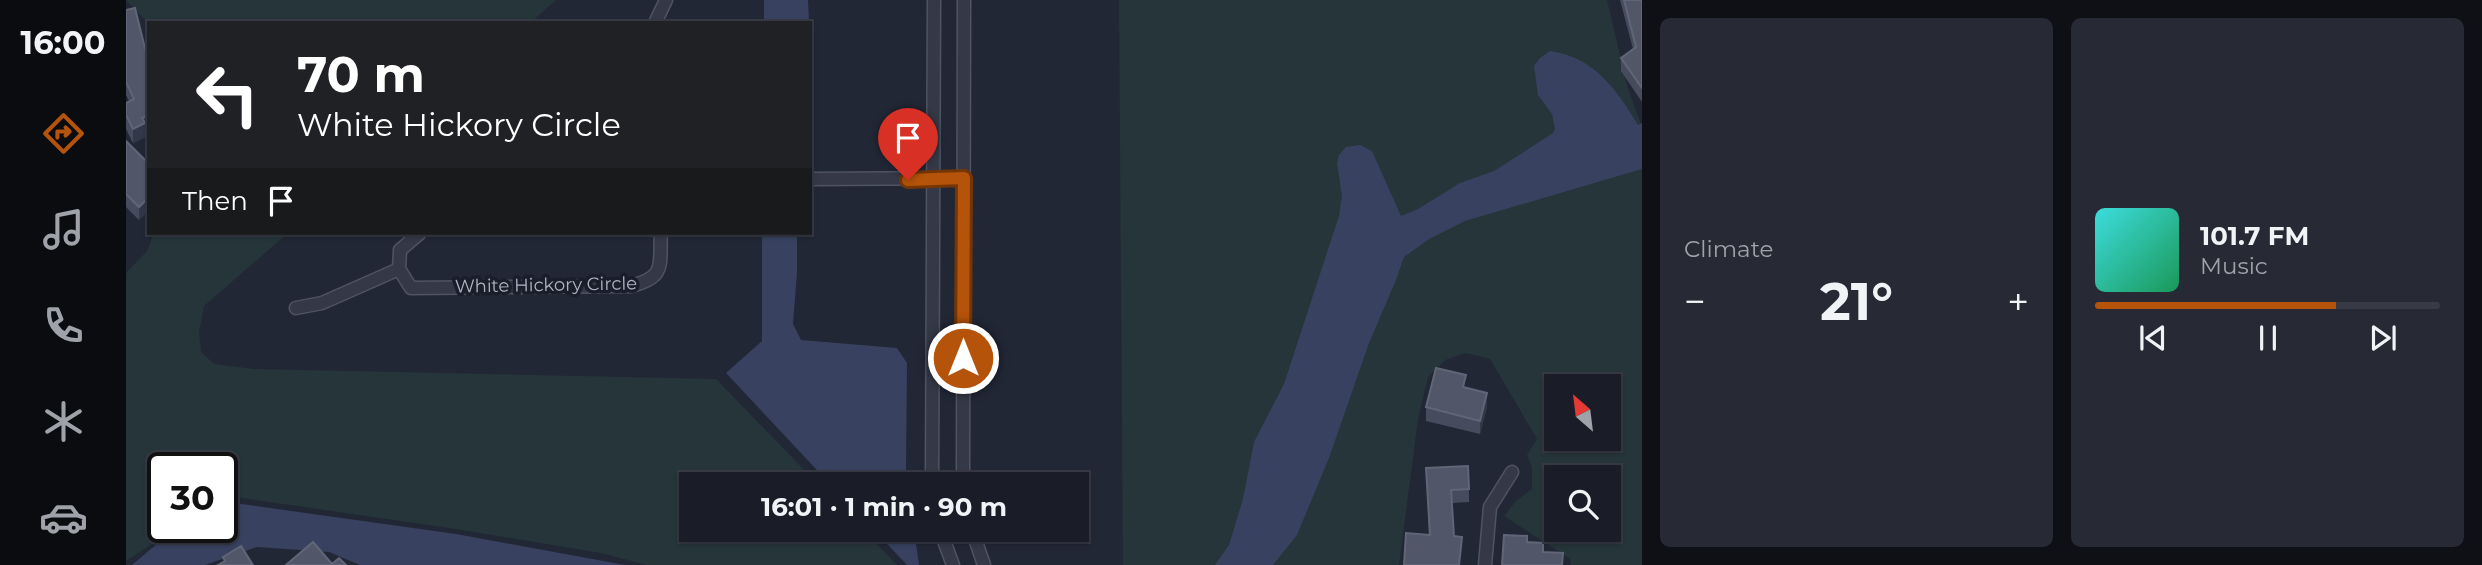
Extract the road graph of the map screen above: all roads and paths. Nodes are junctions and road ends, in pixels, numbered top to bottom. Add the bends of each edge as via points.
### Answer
1 (666, 0) edge
2 (934, 0) edge
3 (964, 0) edge
4 (656, 21) edge
5 (964, 178) junction
6 (812, 179) edge
7 (933, 180) junction
8 (418, 235) edge
9 (662, 235) edge
10 (400, 269) junction
11 (296, 308) dead end
12 (932, 472) edge
13 (963, 472) edge
14 (1512, 472) dead end
15 (944, 542) edge
16 (976, 542) edge
17 (953, 565) edge
18 (985, 565) edge
19 (1485, 565) edge

1 - 4 street
2 - 7 street
3 - 5 street
5 - 7 street
5 - 13 street
6 - 7 street
7 - 12 street
8 - 10 street via 400,250
9 - 10 street, White Hickory Circle via 659,272 650,282 631,286 411,288
10 - 11 street via 322,303
14 - 19 street via 1490,507
15 - 17 street
16 - 18 street

